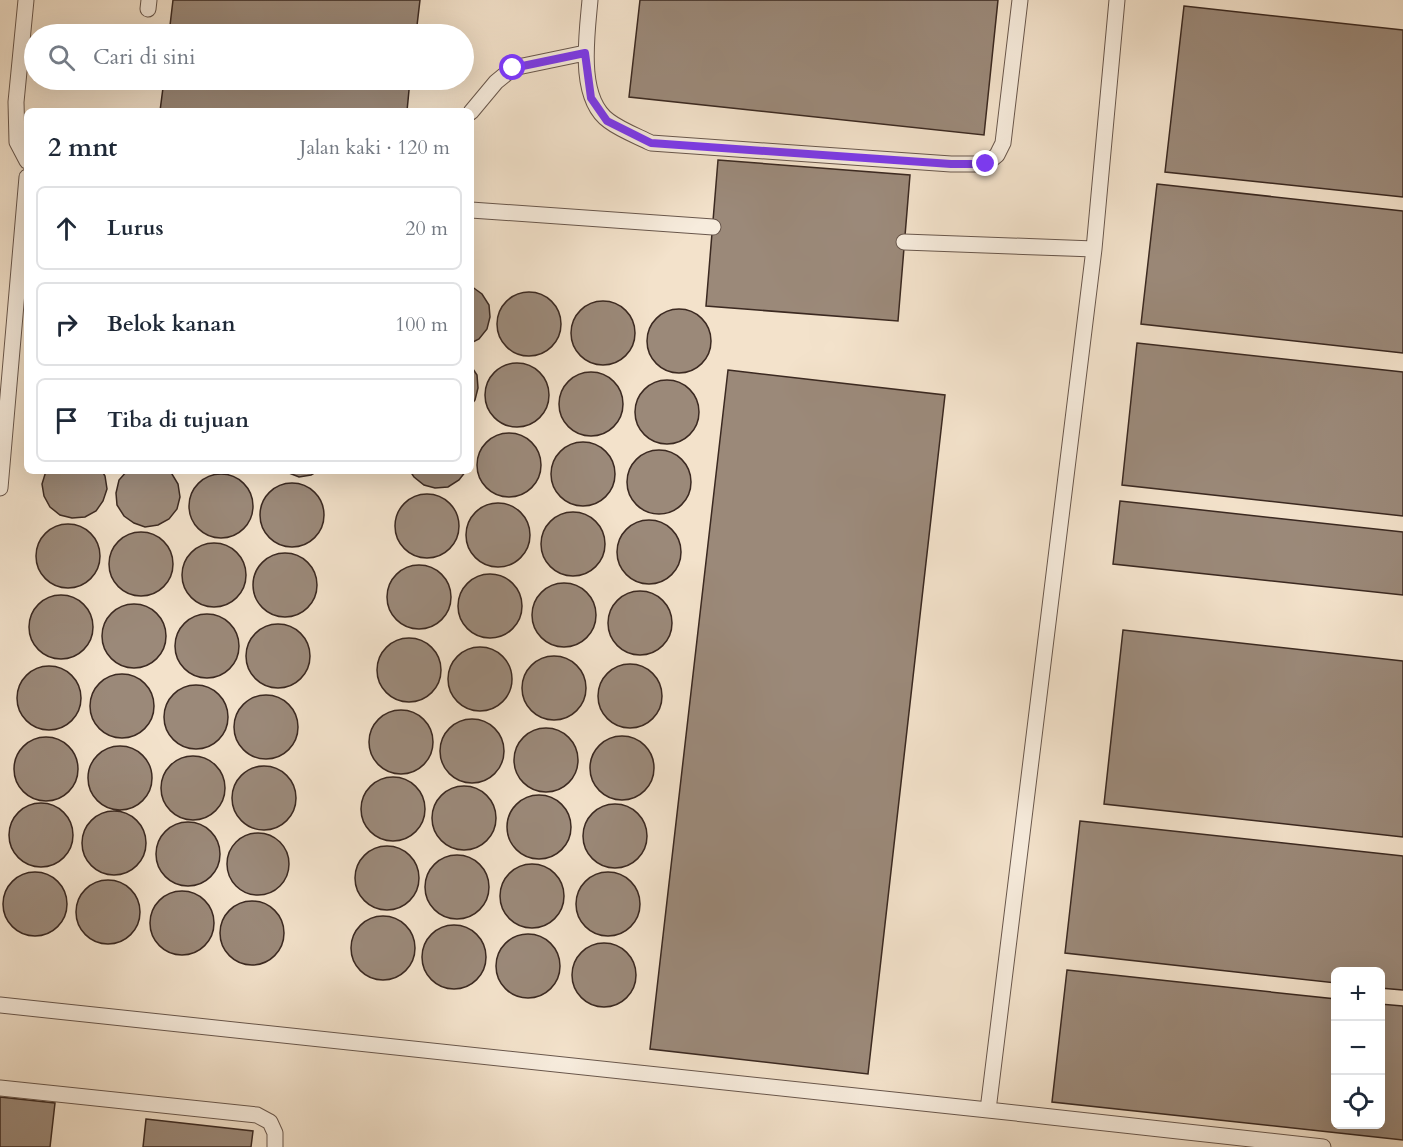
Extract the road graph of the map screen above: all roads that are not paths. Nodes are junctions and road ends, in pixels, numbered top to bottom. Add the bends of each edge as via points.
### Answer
1 (26, 0) edge
2 (590, 0) edge
3 (1020, 0) edge
4 (1117, 0) edge
5 (585, 53) junction
6 (474, 108) edge
7 (24, 155) edge
8 (474, 210) edge
9 (24, 212) edge
10 (712, 227) dead end
11 (904, 242) dead end
12 (1094, 249) junction
13 (0, 488) edge
14 (0, 1005) edge
15 (0, 1088) edge
16 (988, 1110) junction
17 (275, 1147) edge
18 (1323, 1147) edge

1 - 7 lane via 16,102 17,142
2 - 5 lane
3 - 5 lane via 1003,143 998,155 986,164 651,143 607,121 591,98
4 - 12 lane
5 - 6 lane via 513,68
8 - 10 lane
9 - 13 lane
11 - 12 lane
12 - 16 lane
14 - 16 lane
15 - 17 lane via 257,1115 270,1122
16 - 18 lane

